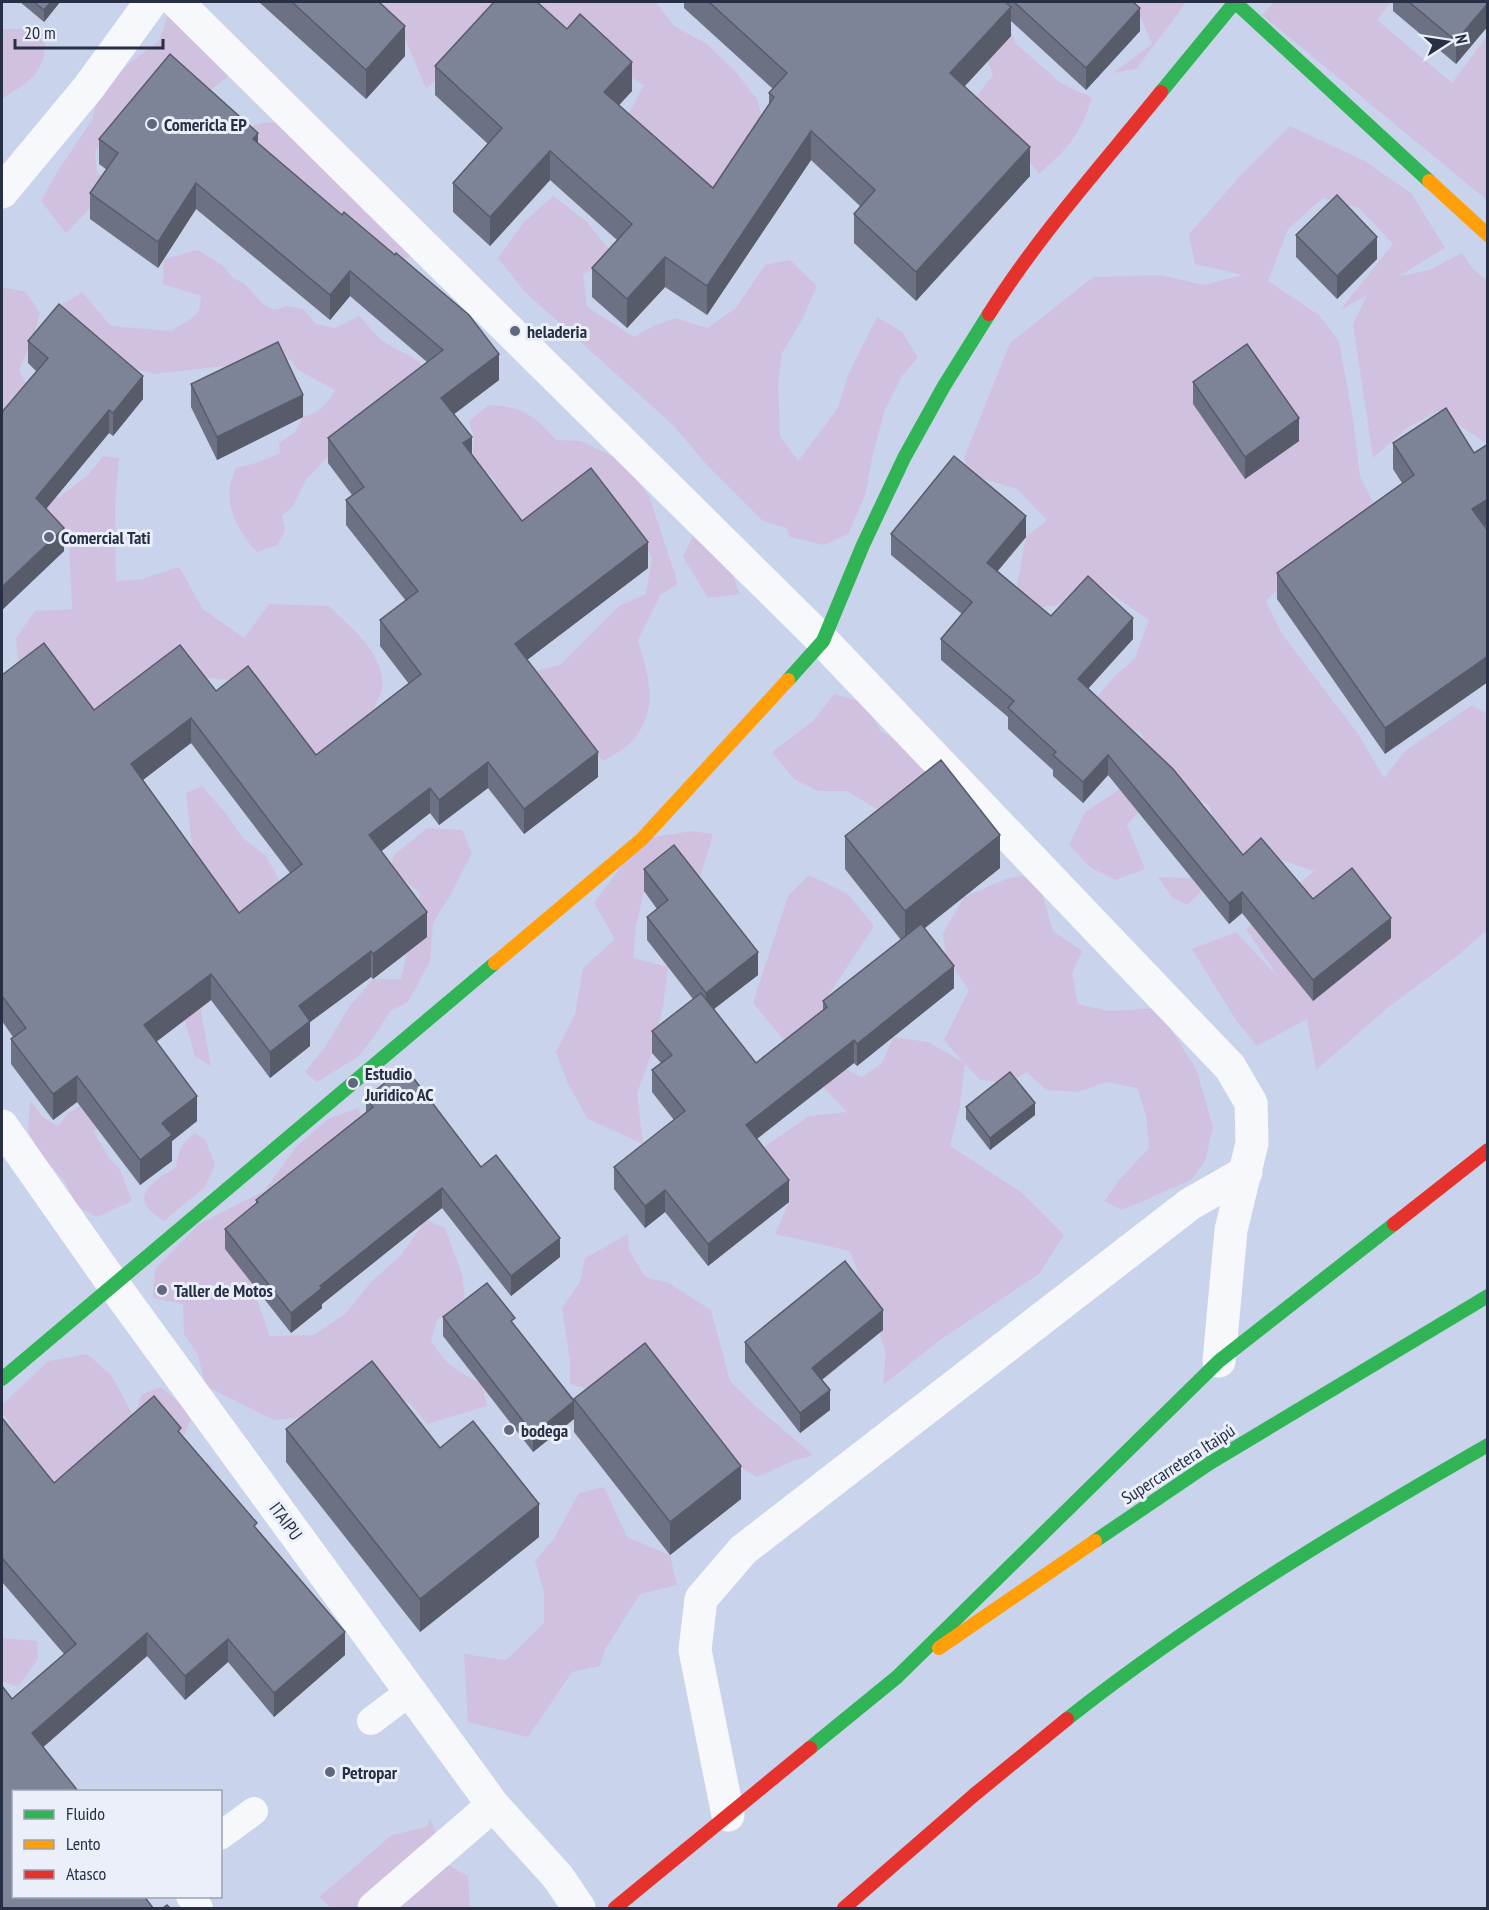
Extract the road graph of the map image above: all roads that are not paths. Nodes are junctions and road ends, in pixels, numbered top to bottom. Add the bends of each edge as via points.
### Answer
1 (152, 2) edge
2 (177, 2) edge
3 (2, 192) edge
4 (1488, 235) edge
5 (823, 641) junction
6 (2, 1126) edge
7 (1488, 1150) edge
8 (1246, 1172) junction
9 (113, 1284) junction
10 (1488, 1296) edge
11 (1219, 1361) junction
12 (2, 1379) edge
13 (1488, 1445) edge
14 (897, 1677) junction
15 (411, 1692) junction
16 (371, 1720) dead end
17 (494, 1805) junction
18 (254, 1811) dead end
19 (728, 1815) junction
20 (222, 1835) edge
21 (374, 1908) edge
22 (579, 1908) edge
23 (615, 1908) edge
24 (844, 1908) edge

1 - 3 street via 89,87
2 - 5 street
4 - 5 main road via 1235,2 1014,275 904,458
5 - 8 street via 1230,1067 1251,1103 1252,1143
5 - 9 main road via 642,839
6 - 9 street, ITAIPU
7 - 11 main road
8 - 11 street via 1231,1230
8 - 19 street via 1190,1204 743,1550 702,1599 696,1650
9 - 12 main road
9 - 15 street, ITAIPU
10 - 14 main road, Supercarretera Itaipú via 1210,1463
11 - 14 main road
13 - 24 main road via 1266,1578 1109,1688 941,1822
14 - 19 main road
15 - 16 lane
15 - 17 street, ITAIPU
17 - 21 street
17 - 22 street, ITAIPU via 558,1876
18 - 20 lane
19 - 23 main road

